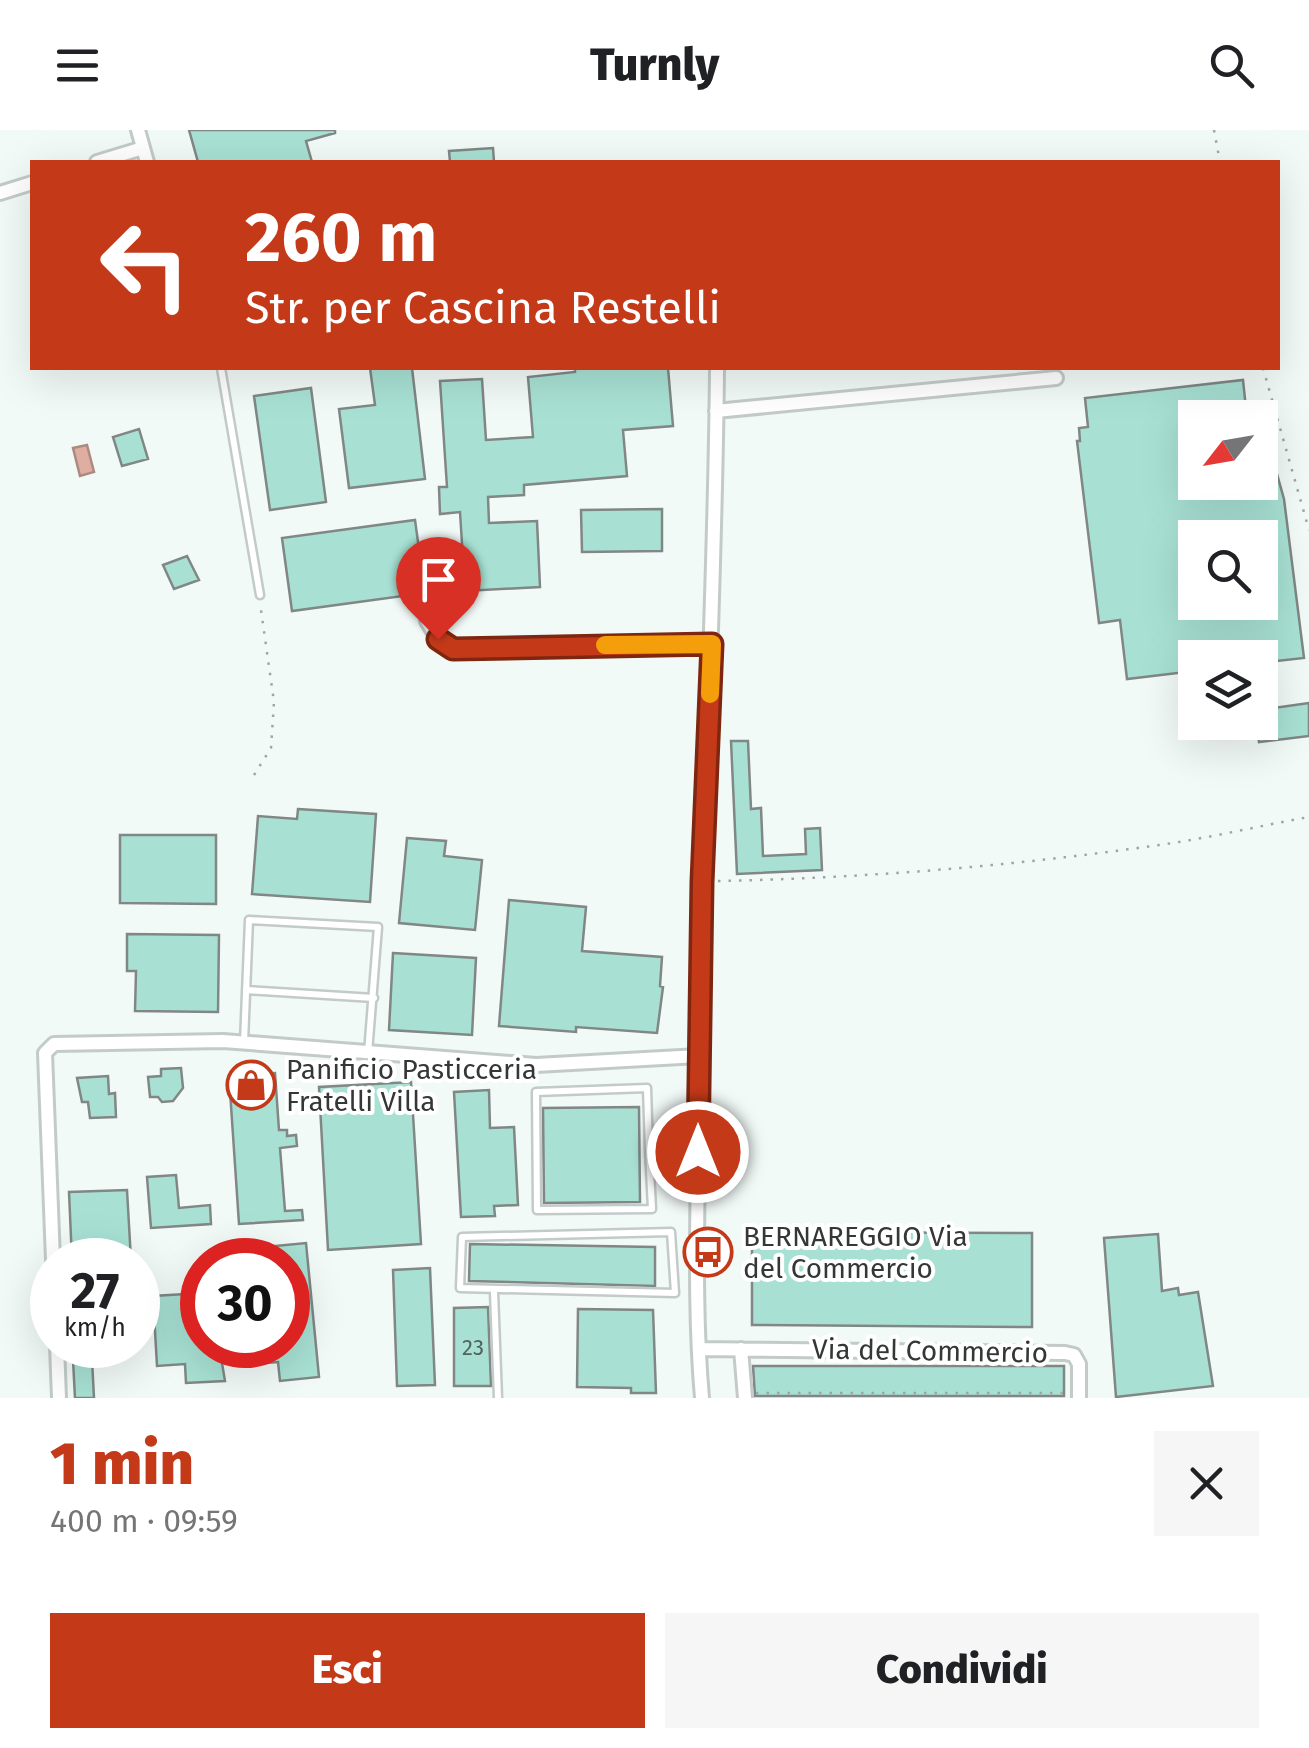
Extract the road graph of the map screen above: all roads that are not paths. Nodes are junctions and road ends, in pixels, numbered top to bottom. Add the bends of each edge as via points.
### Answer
1 (138, 130) edge
2 (143, 148) junction
3 (104, 160) edge
4 (146, 160) edge
5 (30, 184) edge
6 (0, 193) edge
7 (221, 370) edge
8 (717, 370) edge
9 (1056, 378) dead end
10 (716, 411) junction
11 (260, 595) road end
12 (427, 621) dead end
13 (712, 644) junction
14 (246, 990) junction
15 (374, 998) junction
16 (244, 1044) junction
17 (368, 1054) junction
18 (699, 1056) junction
19 (649, 1150) junction
20 (698, 1152) junction
21 (52, 1238) edge
22 (494, 1292) junction
23 (700, 1350) junction
24 (741, 1350) junction
25 (58, 1368) edge
26 (749, 1395) edge
27 (59, 1398) edge
28 (498, 1398) edge
29 (702, 1398) edge
30 (1079, 1398) edge

1 - 2 street
2 - 3 street
2 - 4 street
5 - 6 street
7 - 11 lane
8 - 10 street
9 - 10 street
10 - 13 street
12 - 13 street via 453,649
13 - 18 street
14 - 15 lane
14 - 15 lane via 248,920 378,927
14 - 16 lane
15 - 17 lane
16 - 17 street
16 - 21 street via 48,1047
17 - 18 street via 536,1065
18 - 20 street
19 - 19 lane via 652,1209 538,1210 536,1092 647,1088
19 - 20 lane
20 - 23 street
22 - 22 lane via 460,1288 462,1236 671,1232 676,1293
22 - 28 lane
23 - 24 street, Via del Commercio
23 - 29 street
24 - 26 street
24 - 30 street, Via del Commercio via 1065,1353 1078,1364
25 - 27 street

